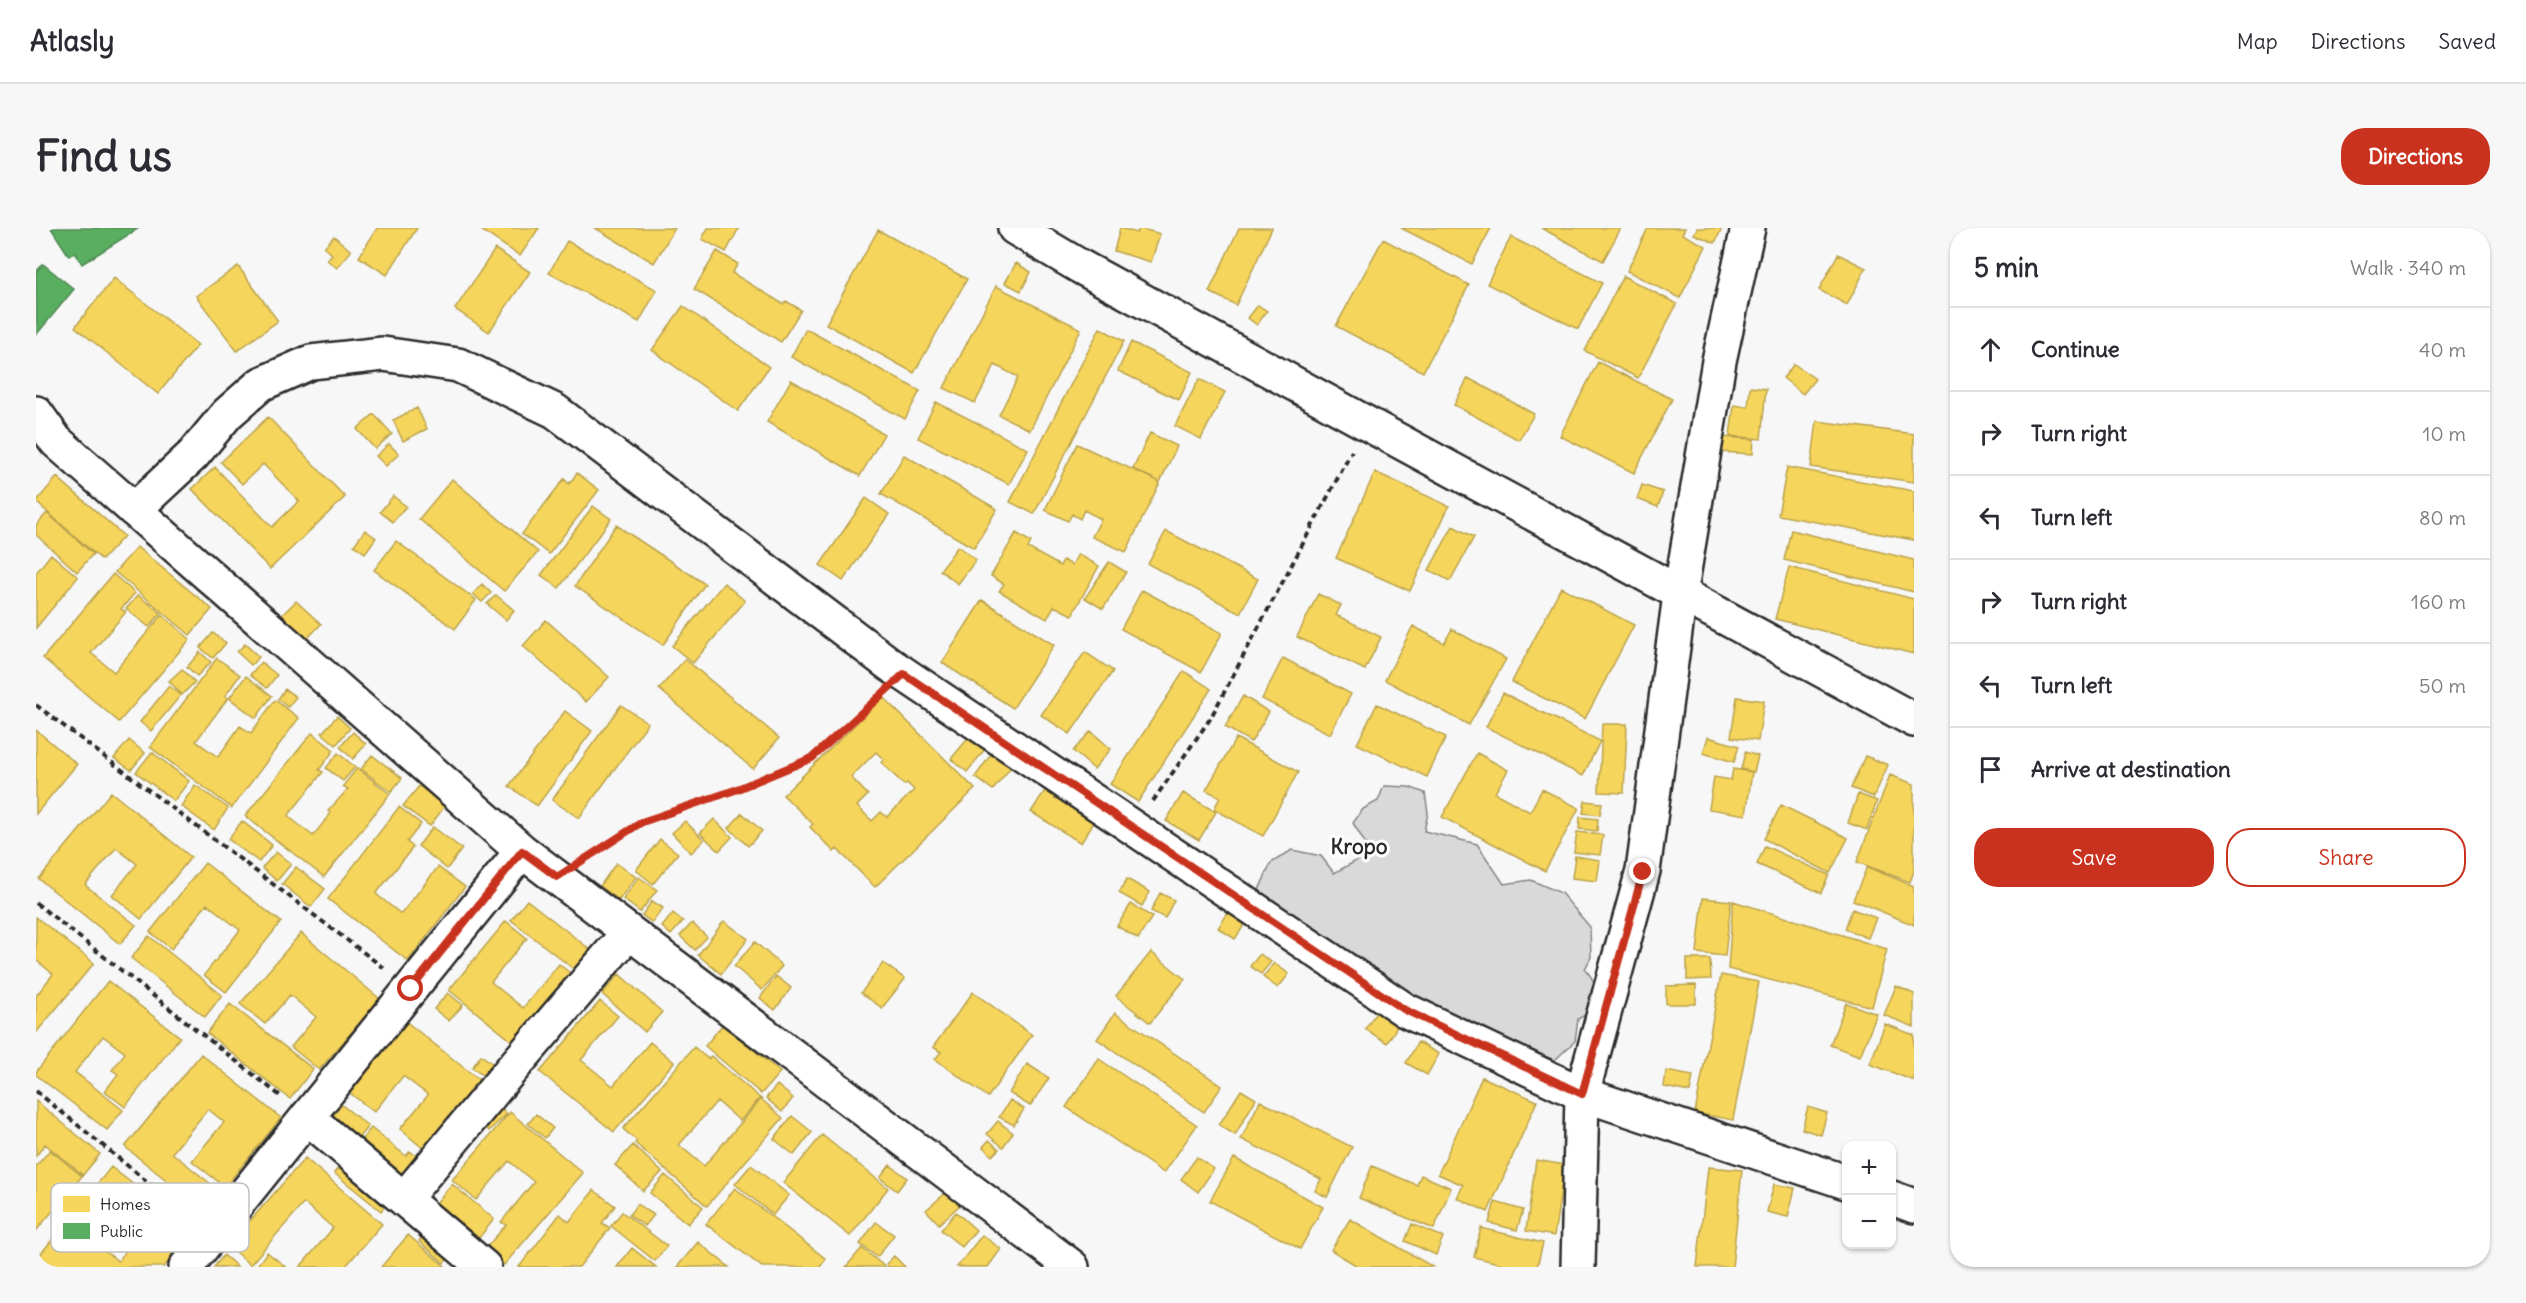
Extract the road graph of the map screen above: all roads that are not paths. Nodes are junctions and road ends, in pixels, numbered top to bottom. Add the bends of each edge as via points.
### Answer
1 (1015, 228) edge
2 (1748, 228) edge
3 (36, 413) edge
4 (134, 510) junction
5 (1680, 595) junction
6 (1914, 720) edge
7 (522, 851) junction
8 (629, 932) junction
9 (1582, 1094) junction
10 (307, 1117) junction
11 (1842, 1181) edge
12 (249, 1188) edge
13 (404, 1199) junction
14 (1896, 1199) edge
15 (1914, 1206) edge
16 (198, 1252) edge
17 (186, 1267) edge
18 (484, 1267) edge
19 (1072, 1267) edge
20 (1578, 1267) edge

1 - 5 street
2 - 5 street via 1719,362
3 - 4 street via 56,441
4 - 7 street
4 - 9 street via 261,384 311,362 383,354 458,365 555,411 904,674 1405,1010
5 - 6 street
5 - 9 street via 1643,872
7 - 8 street
7 - 10 street
8 - 13 street
8 - 19 street
9 - 11 street
9 - 20 street
10 - 12 street
10 - 13 street
13 - 18 street
14 - 15 street
16 - 17 street

